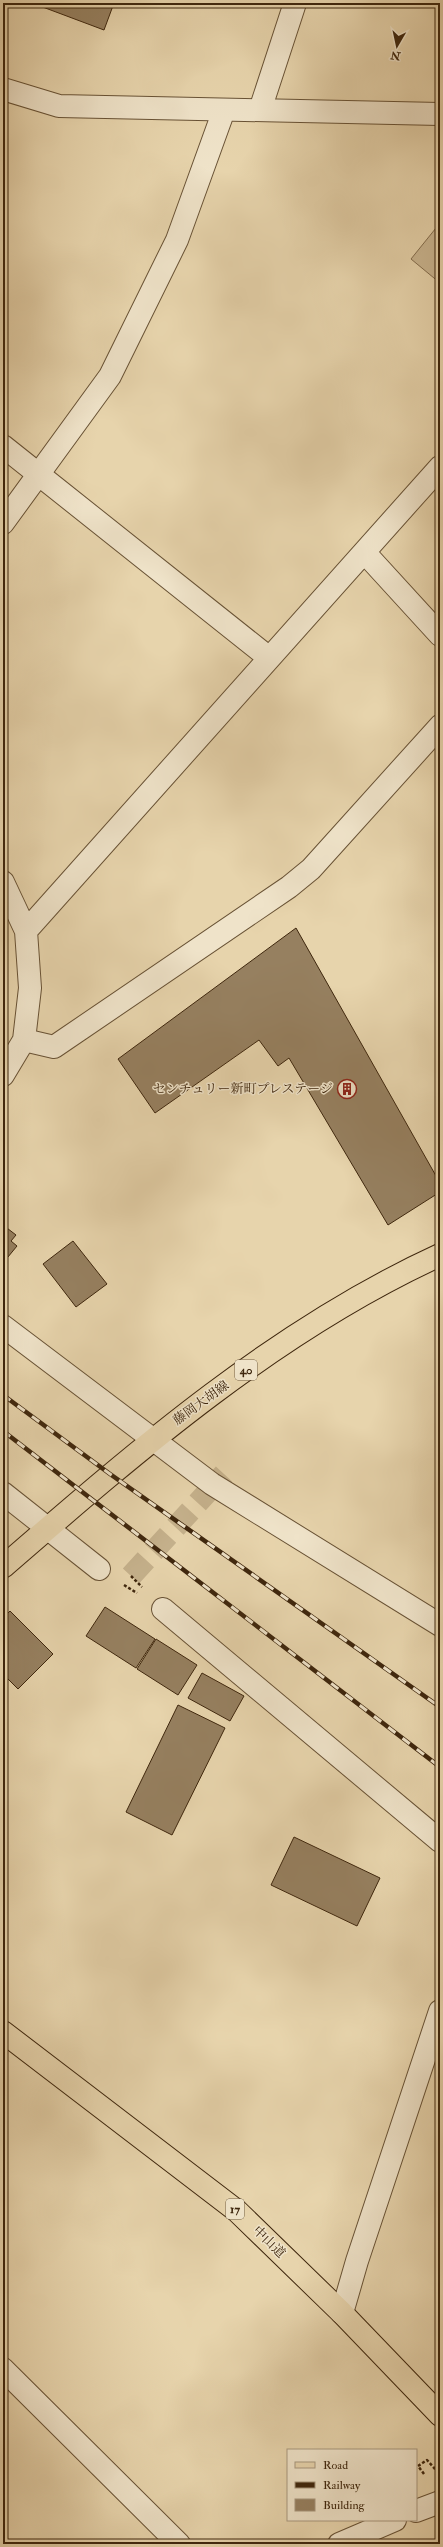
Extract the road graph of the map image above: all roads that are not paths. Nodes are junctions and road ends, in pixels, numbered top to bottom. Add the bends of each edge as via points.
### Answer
1 (295, 3) edge
2 (3, 89) edge
3 (224, 110) junction
4 (260, 110) junction
5 (440, 114) edge
6 (3, 446) edge
7 (440, 467) edge
8 (38, 473) junction
9 (3, 523) edge
10 (366, 553) junction
11 (440, 635) edge
12 (268, 657) junction
13 (440, 726) edge
14 (3, 882) edge
15 (26, 931) junction
16 (24, 1040) junction
17 (3, 1075) edge
18 (440, 1255) edge
19 (3, 1326) edge
20 (153, 1439) junction
21 (3, 1493) edge
22 (48, 1528) junction
23 (3, 1567) edge
24 (99, 1569) road end
25 (163, 1609) road end
26 (440, 1624) edge
27 (440, 1841) edge
28 (440, 2011) edge
29 (3, 2032) edge
30 (342, 2313) junction
31 (3, 2369) edge
32 (440, 2415) edge
33 (440, 2502) edge
34 (417, 2511) edge
35 (393, 2521) edge
36 (179, 2544) edge
37 (339, 2544) edge

1 - 4 street
2 - 3 street via 59,106
3 - 4 street
3 - 8 street via 177,240 110,376
4 - 5 street
6 - 8 street
7 - 10 street
8 - 9 street
8 - 12 street
10 - 11 street
10 - 12 street
12 - 15 street
13 - 16 street via 311,869 289,887 54,1047
14 - 15 street
15 - 16 street via 30,988
16 - 17 street
18 - 20 main road, 藤岡大胡線 / 40 via 351,1300 280,1345
19 - 20 street
20 - 22 main road, 藤岡大胡線 / 40
20 - 26 street via 212,1484
21 - 22 street
22 - 23 main road, 藤岡大胡線 / 40
22 - 24 street
25 - 27 street
28 - 30 street
29 - 30 main road, 中山道 / 17 via 237,2211
30 - 32 main road, 中山道 / 17
31 - 36 street
33 - 34 street
35 - 37 street

